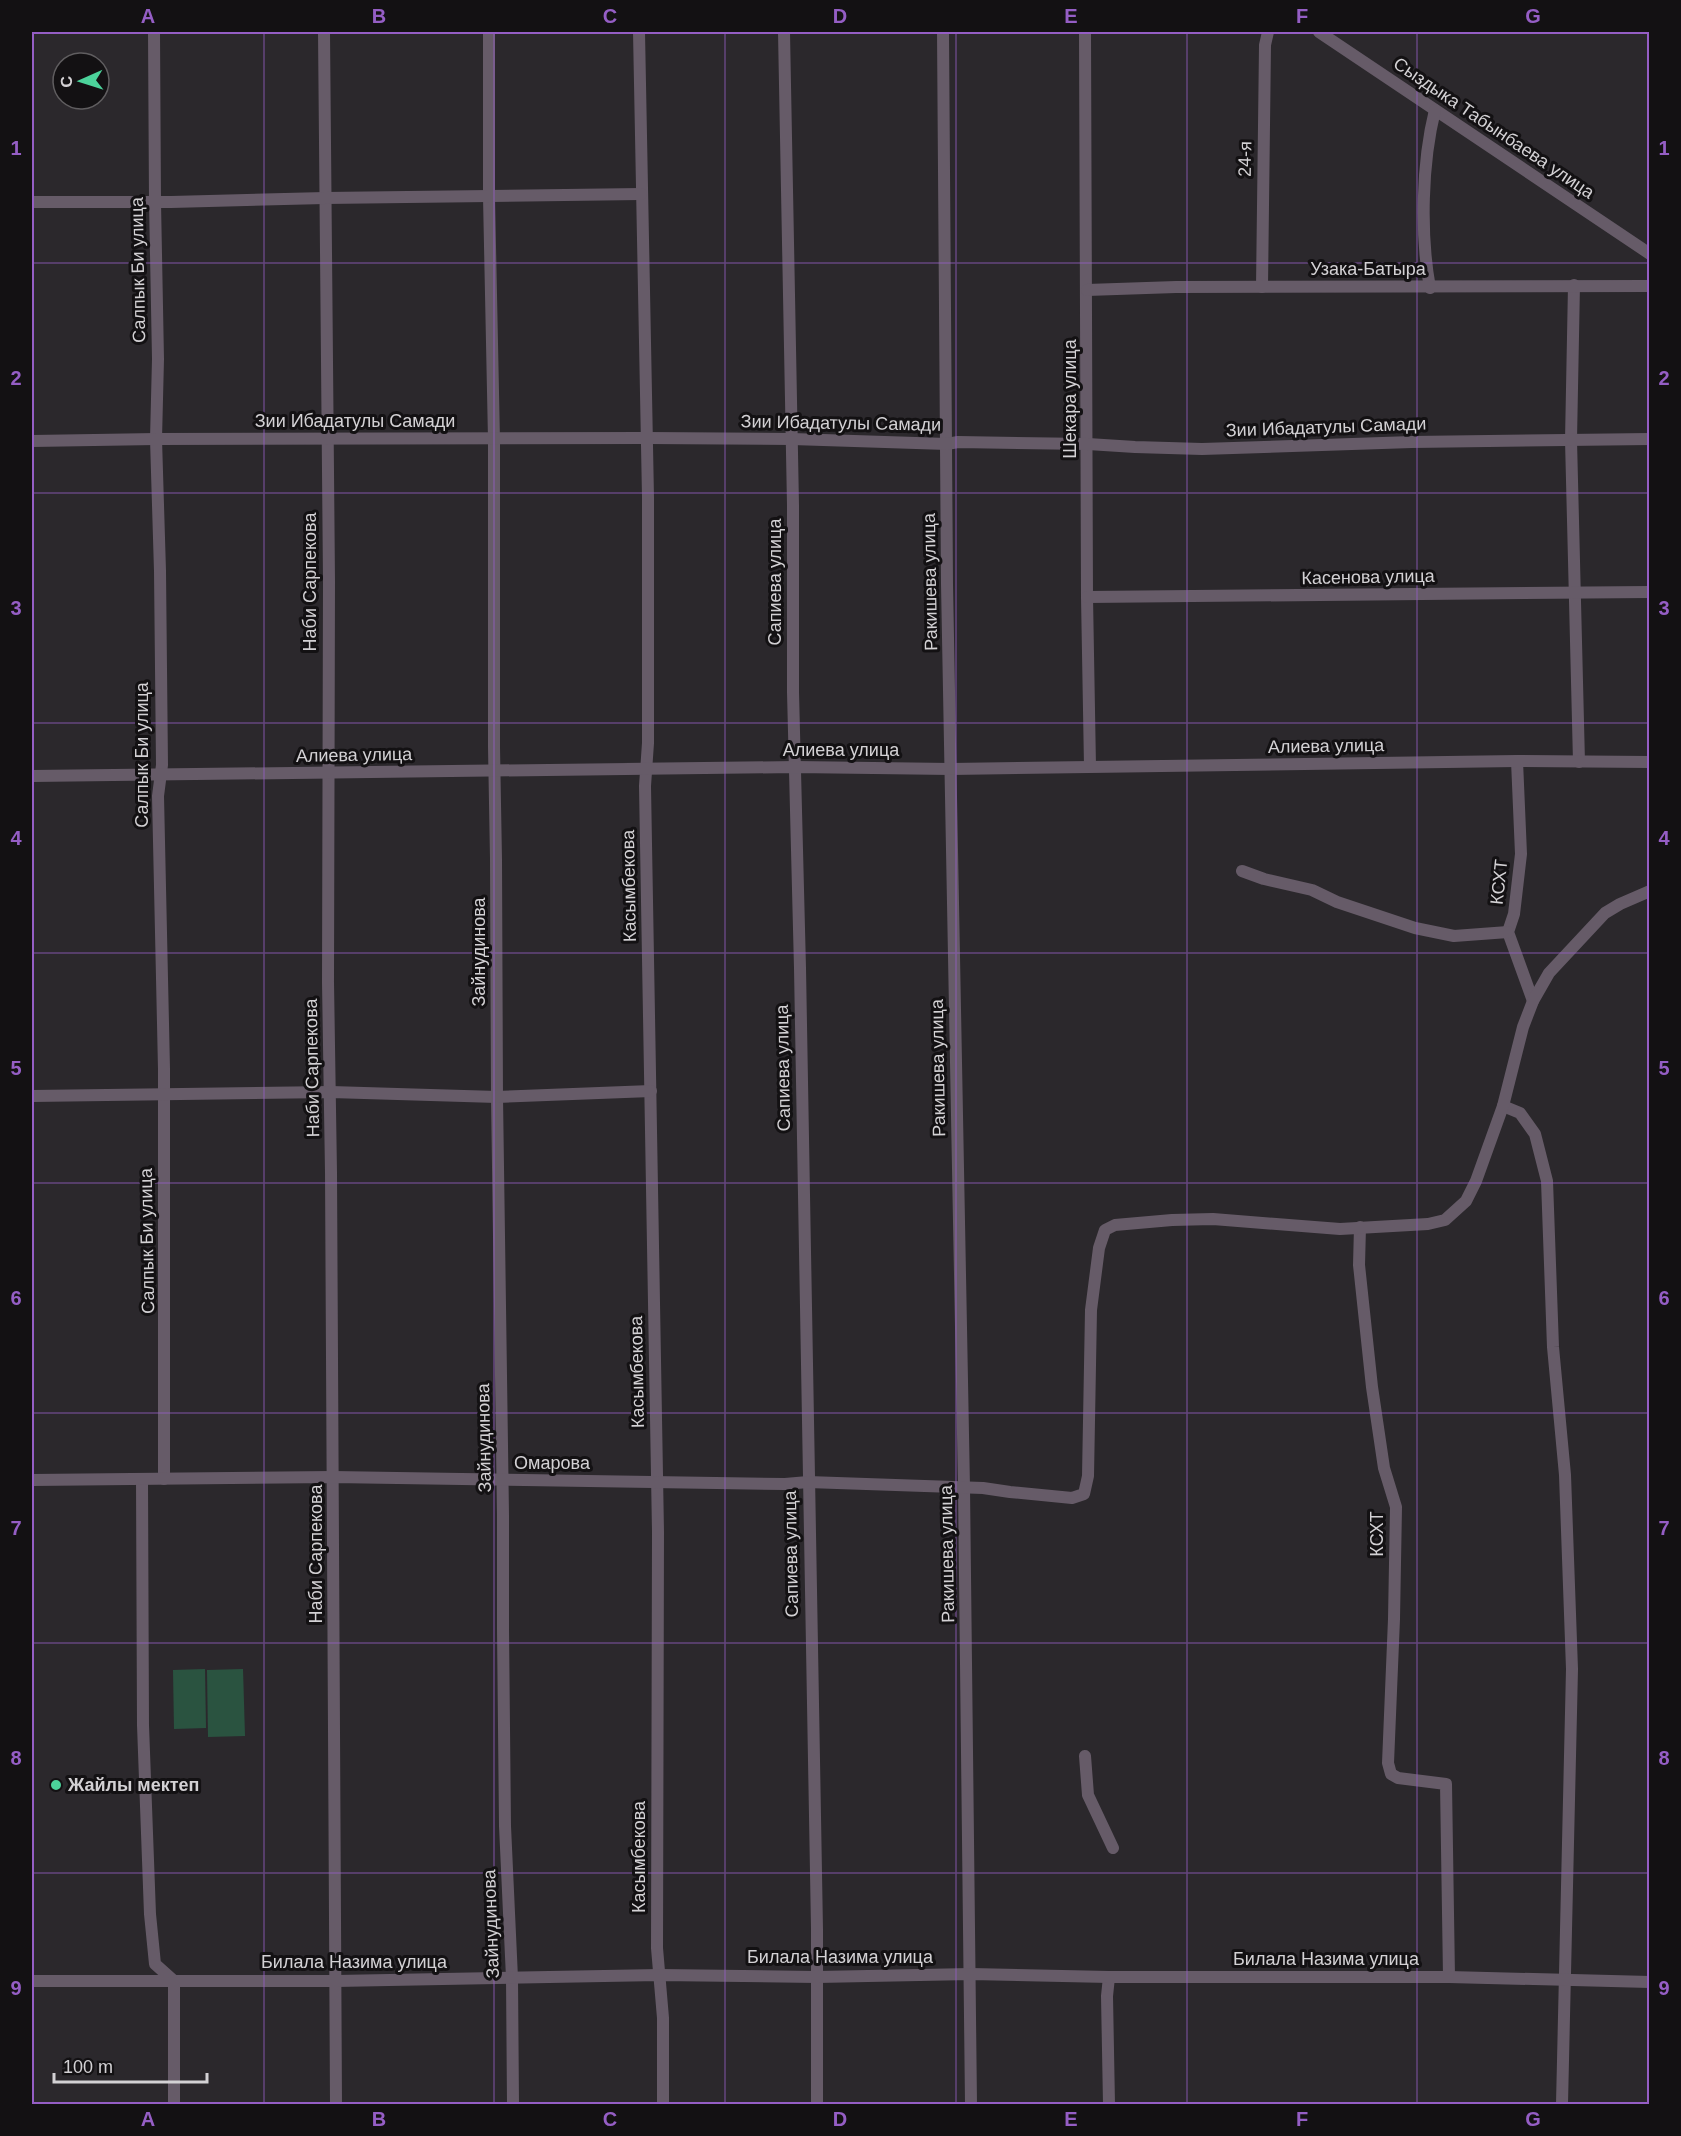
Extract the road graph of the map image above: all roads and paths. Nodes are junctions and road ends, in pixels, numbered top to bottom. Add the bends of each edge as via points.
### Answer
1 (154, 32) edge
2 (324, 32) edge
3 (489, 32) edge
4 (639, 32) edge
5 (784, 32) edge
6 (943, 32) edge
7 (1085, 32) edge
8 (1268, 32) edge
9 (1319, 32) edge
10 (1435, 110) junction
11 (641, 194) junction
12 (489, 197) junction
13 (325, 198) junction
14 (32, 202) edge
15 (155, 202) junction
16 (1650, 254) edge
17 (1574, 285) junction
18 (1650, 286) edge
19 (1262, 287) junction
20 (1430, 288) junction
21 (1087, 290) junction
22 (646, 438) junction
23 (156, 439) junction
24 (326, 439) junction
25 (792, 439) junction
26 (1650, 439) edge
27 (494, 440) junction
28 (1571, 440) junction
29 (32, 441) edge
30 (947, 444) junction
31 (1088, 444) junction
32 (1576, 592) junction
33 (1650, 592) edge
34 (1087, 597) junction
35 (1517, 761) junction
36 (1579, 762) junction
37 (1650, 762) edge
38 (1090, 766) junction
39 (795, 767) junction
40 (951, 768) junction
41 (647, 769) junction
42 (494, 771) junction
43 (160, 773) junction
44 (328, 773) junction
45 (32, 776) edge
46 (1242, 871) dead end
47 (1650, 891) edge
48 (1508, 932) junction
49 (1533, 1001) junction
50 (651, 1091) junction
51 (331, 1092) junction
52 (163, 1095) junction
53 (32, 1096) edge
54 (497, 1097) junction
55 (1503, 1106) junction
56 (1360, 1227) junction
57 (333, 1477) junction
58 (142, 1479) junction
59 (164, 1479) junction
60 (32, 1480) edge
61 (502, 1481) junction
62 (656, 1482) junction
63 (808, 1482) junction
64 (964, 1487) junction
65 (1085, 1756) dead end
66 (1113, 1848) dead end
67 (971, 1974) junction
68 (659, 1975) junction
69 (817, 1977) junction
70 (1109, 1977) junction
71 (1449, 1977) junction
72 (512, 1978) junction
73 (1564, 1980) junction
74 (32, 1981) edge
75 (174, 1981) junction
76 (336, 1981) junction
77 (1650, 1982) edge
78 (174, 2104) edge
79 (336, 2104) edge
80 (513, 2104) edge
81 (663, 2104) edge
82 (817, 2104) edge
83 (971, 2104) edge
84 (1109, 2104) edge
85 (1562, 2104) edge

1 - 15 street, Салпык Би улица
2 - 13 street, Наби Сарпекова
3 - 12 street, Зайнудинова
4 - 11 street, Касымбекова
5 - 25 street, Сапиева улица
6 - 30 street, Ракишева улица
7 - 21 street, Шекара улица
8 - 19 street, 24-я
9 - 10 street, Сыздыка Табынбаева улица
10 - 16 street, Сыздыка Табынбаева улица
10 - 20 street via 1425,171 1425,243
11 - 12 street
11 - 22 street, Касымбекова
12 - 13 street
12 - 27 street, Зайнудинова
13 - 15 street
13 - 24 street, Наби Сарпекова
14 - 15 street
15 - 23 street, Салпык Би улица
17 - 18 street, Узака-Батыра
17 - 20 street, Узака-Батыра
17 - 28 street
19 - 20 street, Узака-Батыра
19 - 21 street, Узака-Батыра
21 - 31 street, Шекара улица
22 - 25 street, Зии Ибадатулы Самади
22 - 27 street, Зии Ибадатулы Самади
22 - 41 street, Касымбекова
23 - 24 street, Зии Ибадатулы Самади
23 - 29 street, Зии Ибадатулы Самади
23 - 43 street, Салпык Би улица
24 - 27 street, Зии Ибадатулы Самади
24 - 44 street, Наби Сарпекова
25 - 30 street, Зии Ибадатулы Самади
25 - 39 street, Сапиева улица
26 - 28 street, Зии Ибадатулы Самади
27 - 42 street, Зайнудинова
28 - 31 street, Зии Ибадатулы Самади via 1202,449
28 - 32 street
30 - 31 street, Зии Ибадатулы Самади
30 - 40 street, Ракишева улица
31 - 34 street, Шекара улица
32 - 33 street, Касенова улица
32 - 34 street, Касенова улица
32 - 36 street
34 - 38 street, Шекара улица
35 - 36 street, Алиева улица
35 - 38 street, Алиева улица
35 - 48 street, КСХТ via 1521,854
36 - 37 street, Алиева улица
38 - 40 street, Алиева улица
39 - 40 street, Алиева улица
39 - 41 street, Алиева улица
39 - 63 street, Сапиева улица
40 - 64 street, Ракишева улица
41 - 42 street, Алиева улица
41 - 50 street, Касымбекова
42 - 44 street, Алиева улица
42 - 54 street, Зайнудинова
43 - 44 street, Алиева улица
43 - 45 street, Алиева улица
43 - 52 street, Салпык Би улица
44 - 51 street, Наби Сарпекова
46 - 48 street via 1312,890 1415,928 1454,936
47 - 49 street via 1605,913 1549,973
48 - 49 street, КСХТ
49 - 55 street
50 - 54 street
50 - 62 street, Касымбекова
51 - 52 street
51 - 54 street
51 - 57 street, Наби Сарпекова
52 - 53 street
52 - 59 street, Салпык Би улица
54 - 61 street, Зайнудинова
55 - 56 street via 1466,1201 1445,1220
55 - 73 street via 1520,1113 1535,1134 1547,1181 1572,1669
56 - 64 street, Омарова via 1182,1219 1115,1225 1105,1230 1091,1310 1088,1476 1084,1494 1072,1498
56 - 71 street, КСХТ via 1359,1265 1372,1387 1384,1468 1396,1507 1388,1763 1391,1774 1398,1778 1446,1784
57 - 59 street, Омарова
57 - 61 street, Омарова
57 - 76 street, Наби Сарпекова
58 - 59 street, Омарова
58 - 60 street, Омарова
58 - 75 street via 143,1725 150,1914 155,1964
61 - 62 street, Омарова
61 - 72 street, Зайнудинова via 505,1826
62 - 63 street, Омарова
62 - 68 street, Касымбекова
63 - 64 street, Омарова
63 - 69 street, Сапиева улица
64 - 67 street, Ракишева улица
65 - 66 street via 1088,1795
67 - 69 street, Билала Назима улица
67 - 70 street, Билала Назима улица
67 - 83 street, Ракишева улица
68 - 69 street, Билала Назима улица
68 - 72 street, Билала Назима улица
68 - 81 street, Касымбекова
69 - 82 street, Сапиева улица
70 - 71 street, Билала Назима улица
70 - 84 street
71 - 73 street, Билала Назима улица
72 - 76 street, Билала Назима улица
72 - 80 street, Зайнудинова
73 - 77 street, Билала Назима улица
73 - 85 street
74 - 75 street, Билала Назима улица
75 - 76 street, Билала Назима улица
75 - 78 street
76 - 79 street, Наби Сарпекова

